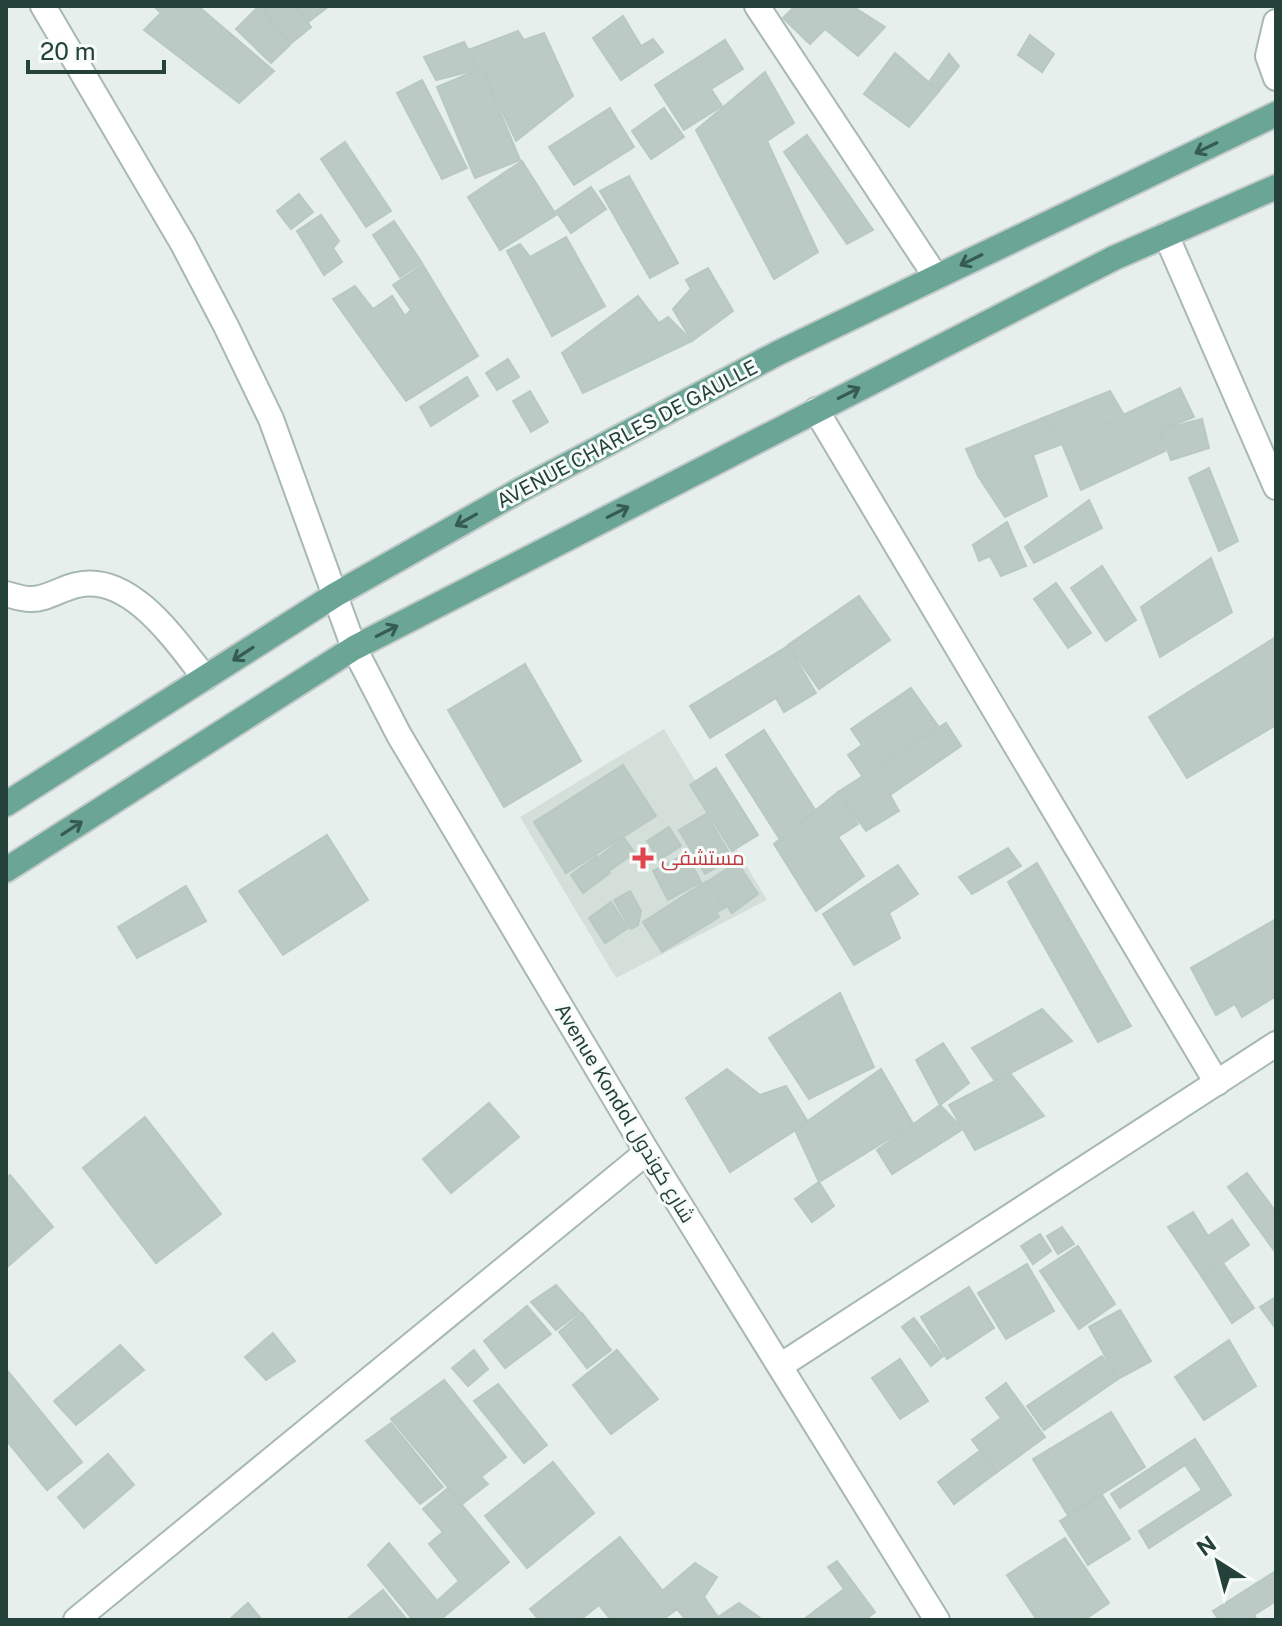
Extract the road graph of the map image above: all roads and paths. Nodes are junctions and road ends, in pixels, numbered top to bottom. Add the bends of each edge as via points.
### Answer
1 (43, 6) edge
2 (757, 6) edge
3 (1276, 22) edge
4 (1276, 78) edge
5 (1276, 114) edge
6 (1276, 187) edge
7 (1166, 235) junction
8 (936, 277) junction
9 (816, 410) junction
10 (1276, 487) edge
11 (6, 594) edge
12 (335, 595) junction
13 (354, 648) junction
14 (205, 678) junction
15 (6, 804) edge
16 (6, 870) edge
17 (1276, 1044) edge
18 (1217, 1083) junction
19 (647, 1152) junction
20 (780, 1366) junction
21 (932, 1618) edge
22 (76, 1620) edge

1 - 12 street, Avenue Kondol شارع كوندول via 226,326 271,419
2 - 8 street
3 - 4 street via 1268,56
5 -> 8 main road, AVENUE CHARLES DE GAULLE
6 - 7 main road
9 -> 7 main road
7 - 10 street
8 -> 12 main road, AVENUE CHARLES DE GAULLE via 778,353
13 -> 9 main road
9 - 18 street
11 - 14 street via 33,600 80,584 136,599
12 - 13 street, Avenue Kondol شارع كوندول
12 -> 14 main road, AVENUE CHARLES DE GAULLE
16 -> 13 main road
13 - 19 street, Avenue Kondol شارع كوندول via 399,735
14 - 15 main road, AVENUE CHARLES DE GAULLE
17 - 18 street
18 - 20 street
19 - 20 street, Avenue Kondol شارع كوندول
19 - 22 street
20 - 21 street, Avenue Kondol شارع كوندول

